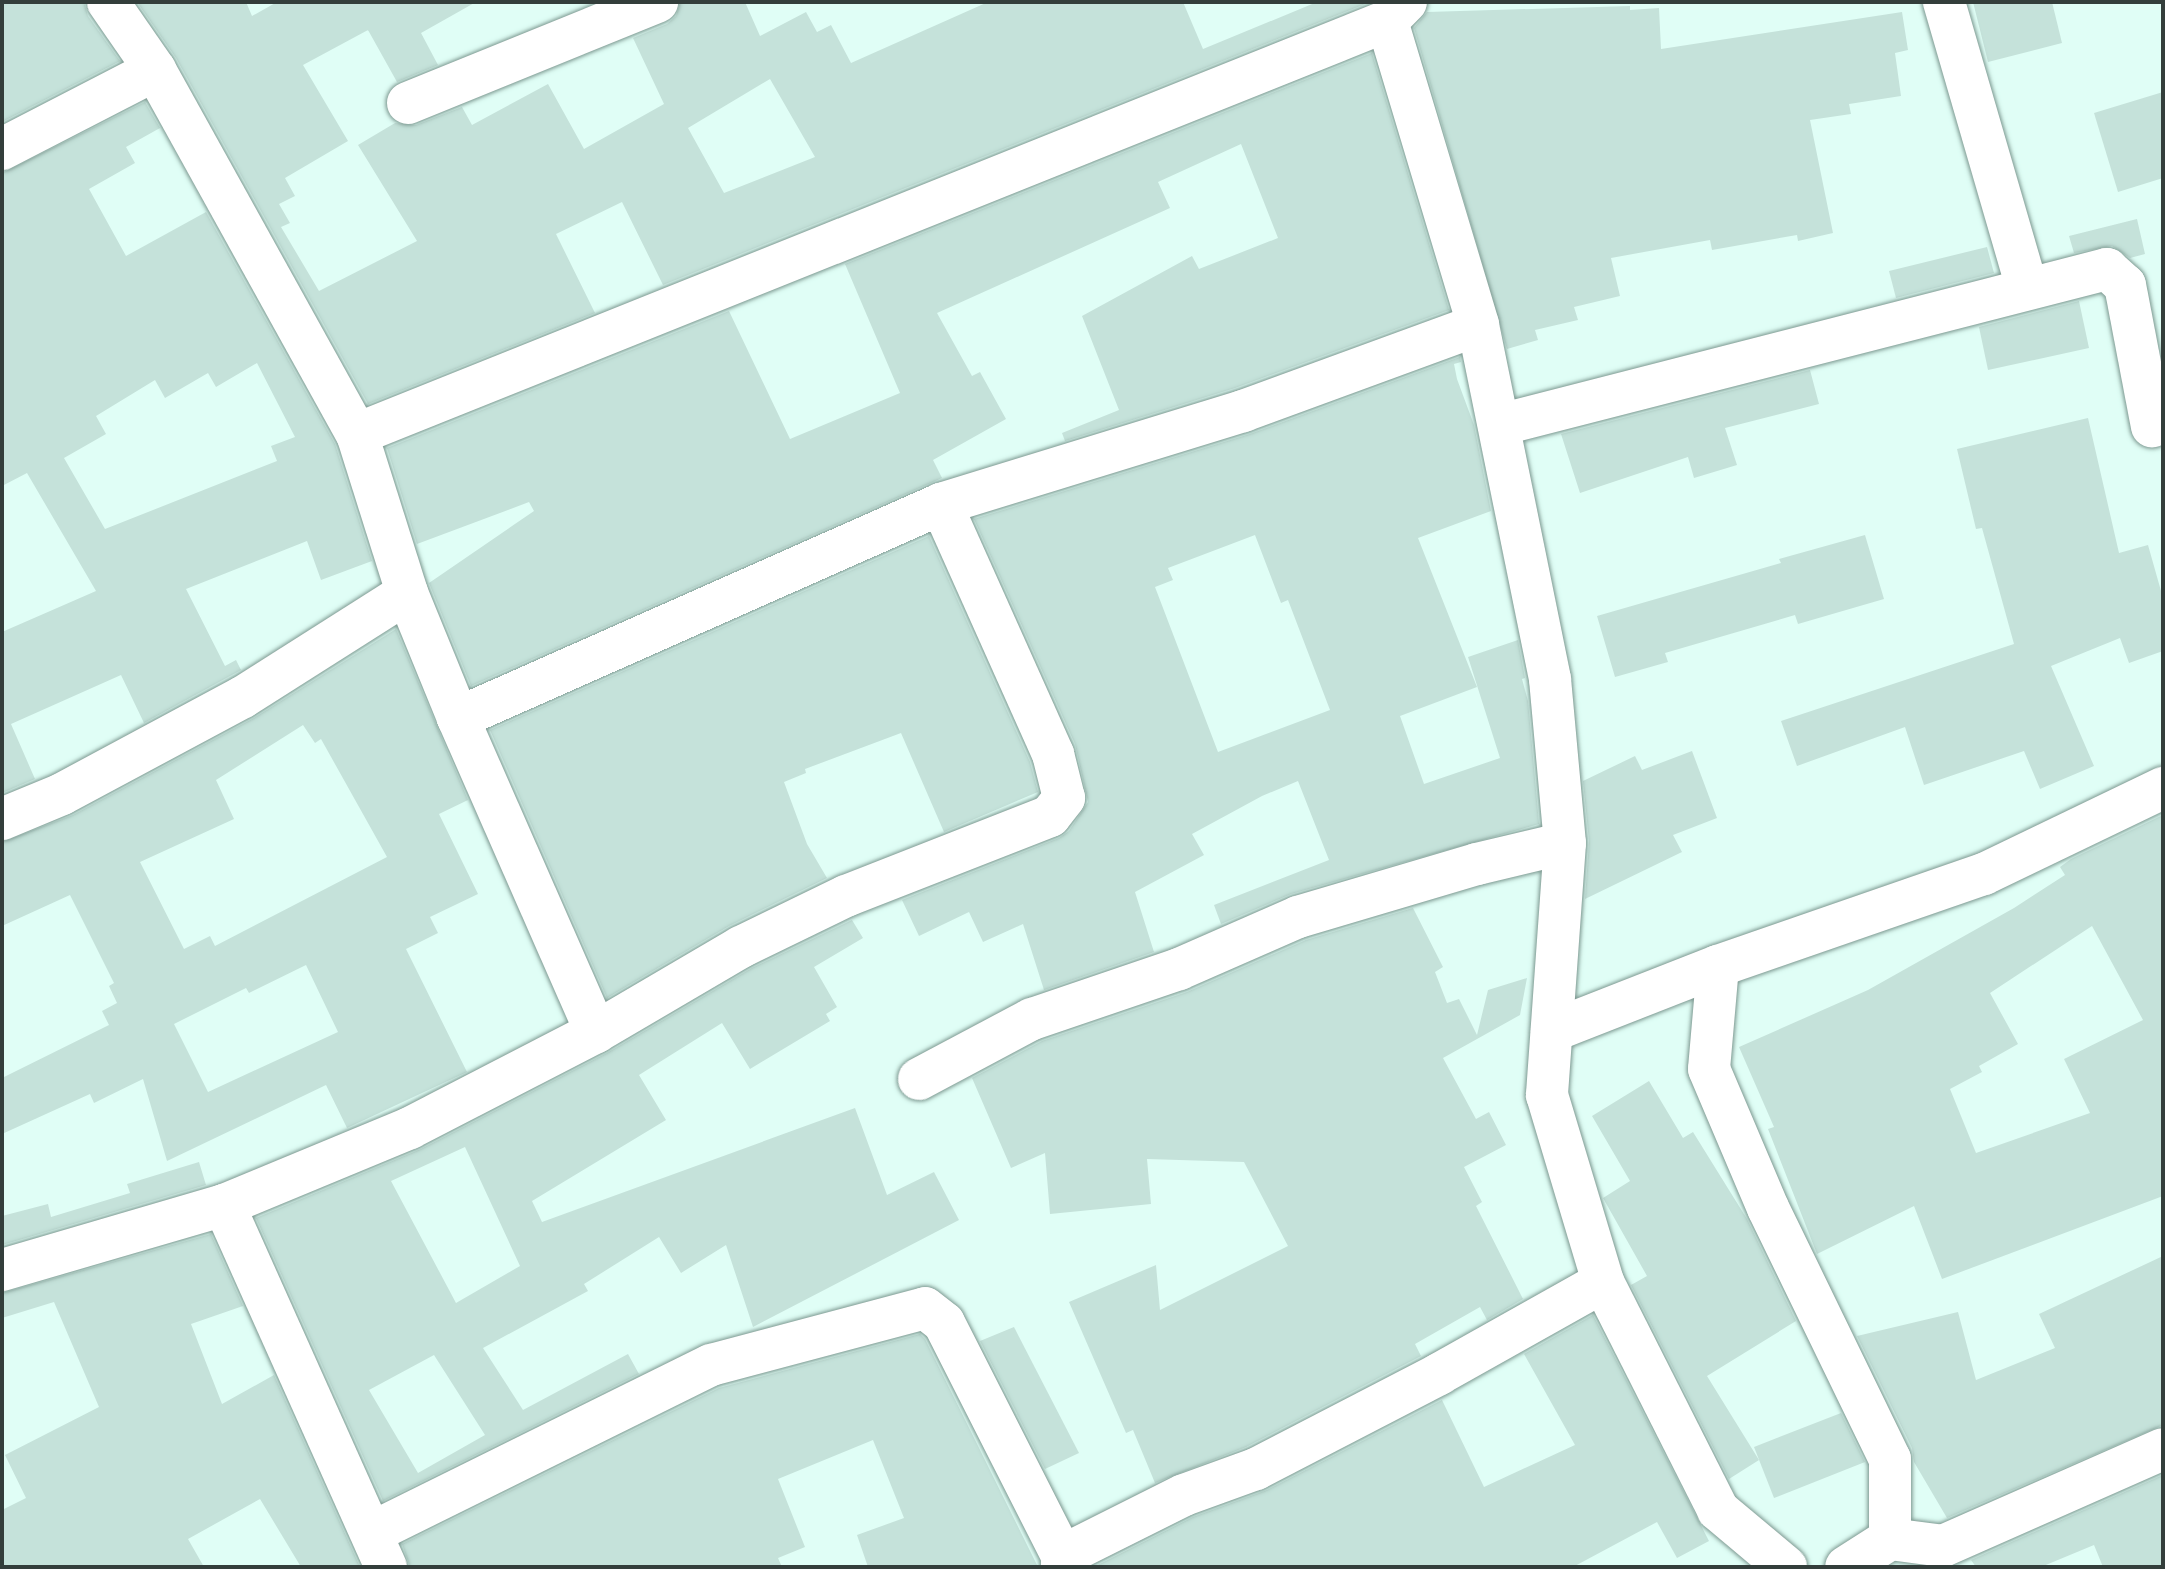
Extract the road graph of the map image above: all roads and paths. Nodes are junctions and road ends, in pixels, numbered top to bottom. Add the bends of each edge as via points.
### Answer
1 (108, 2) edge
2 (657, 2) edge
3 (1944, 2) edge
4 (1397, 12) edge
5 (155, 70) junction
6 (408, 103) dead end
7 (2, 149) edge
8 (2027, 287) junction
9 (1478, 325) junction
10 (1499, 425) junction
11 (2152, 426) dead end
12 (357, 434) junction
13 (941, 504) junction
14 (407, 593) junction
15 (458, 718) junction
16 (2163, 788) edge
17 (2, 819) edge
18 (1565, 843) junction
19 (1718, 966) junction
20 (1552, 1031) junction
21 (596, 1032) junction
22 (919, 1079) dead end
23 (224, 1205) junction
24 (2, 1270) edge
25 (1603, 1282) junction
26 (2163, 1449) edge
27 (1890, 1539) junction
28 (380, 1549) edge
29 (1062, 1562) edge
30 (1786, 1567) edge
31 (1846, 1567) edge

1 - 5 street
2 - 6 street
3 - 8 street
4 - 9 street
4 - 12 street
5 - 7 street
5 - 12 street
8 - 10 street
8 - 11 street via 2107,269 2125,285
9 - 10 street
9 - 13 street via 1243,411
10 - 18 street via 1550,679
12 - 14 street
13 - 15 street
13 - 21 street via 1053,754 1064,798 1050,816 846,896 741,947
14 - 15 street
14 - 17 street via 243,697 62,794
15 - 21 street
16 - 19 street via 1984,874
18 - 20 street
18 - 22 street via 1298,917 1179,969 1032,1019
19 - 20 street
19 - 27 street via 1709,1069 1768,1208 1890,1459
20 - 25 street via 1547,1095
21 - 23 street via 410,1128
23 - 24 street
23 - 28 street
25 - 29 street via 1256,1469 1184,1495
25 - 30 street via 1718,1510
26 - 27 street via 1943,1546
27 - 31 street
28 - 29 street via 711,1365 925,1308 944,1323

